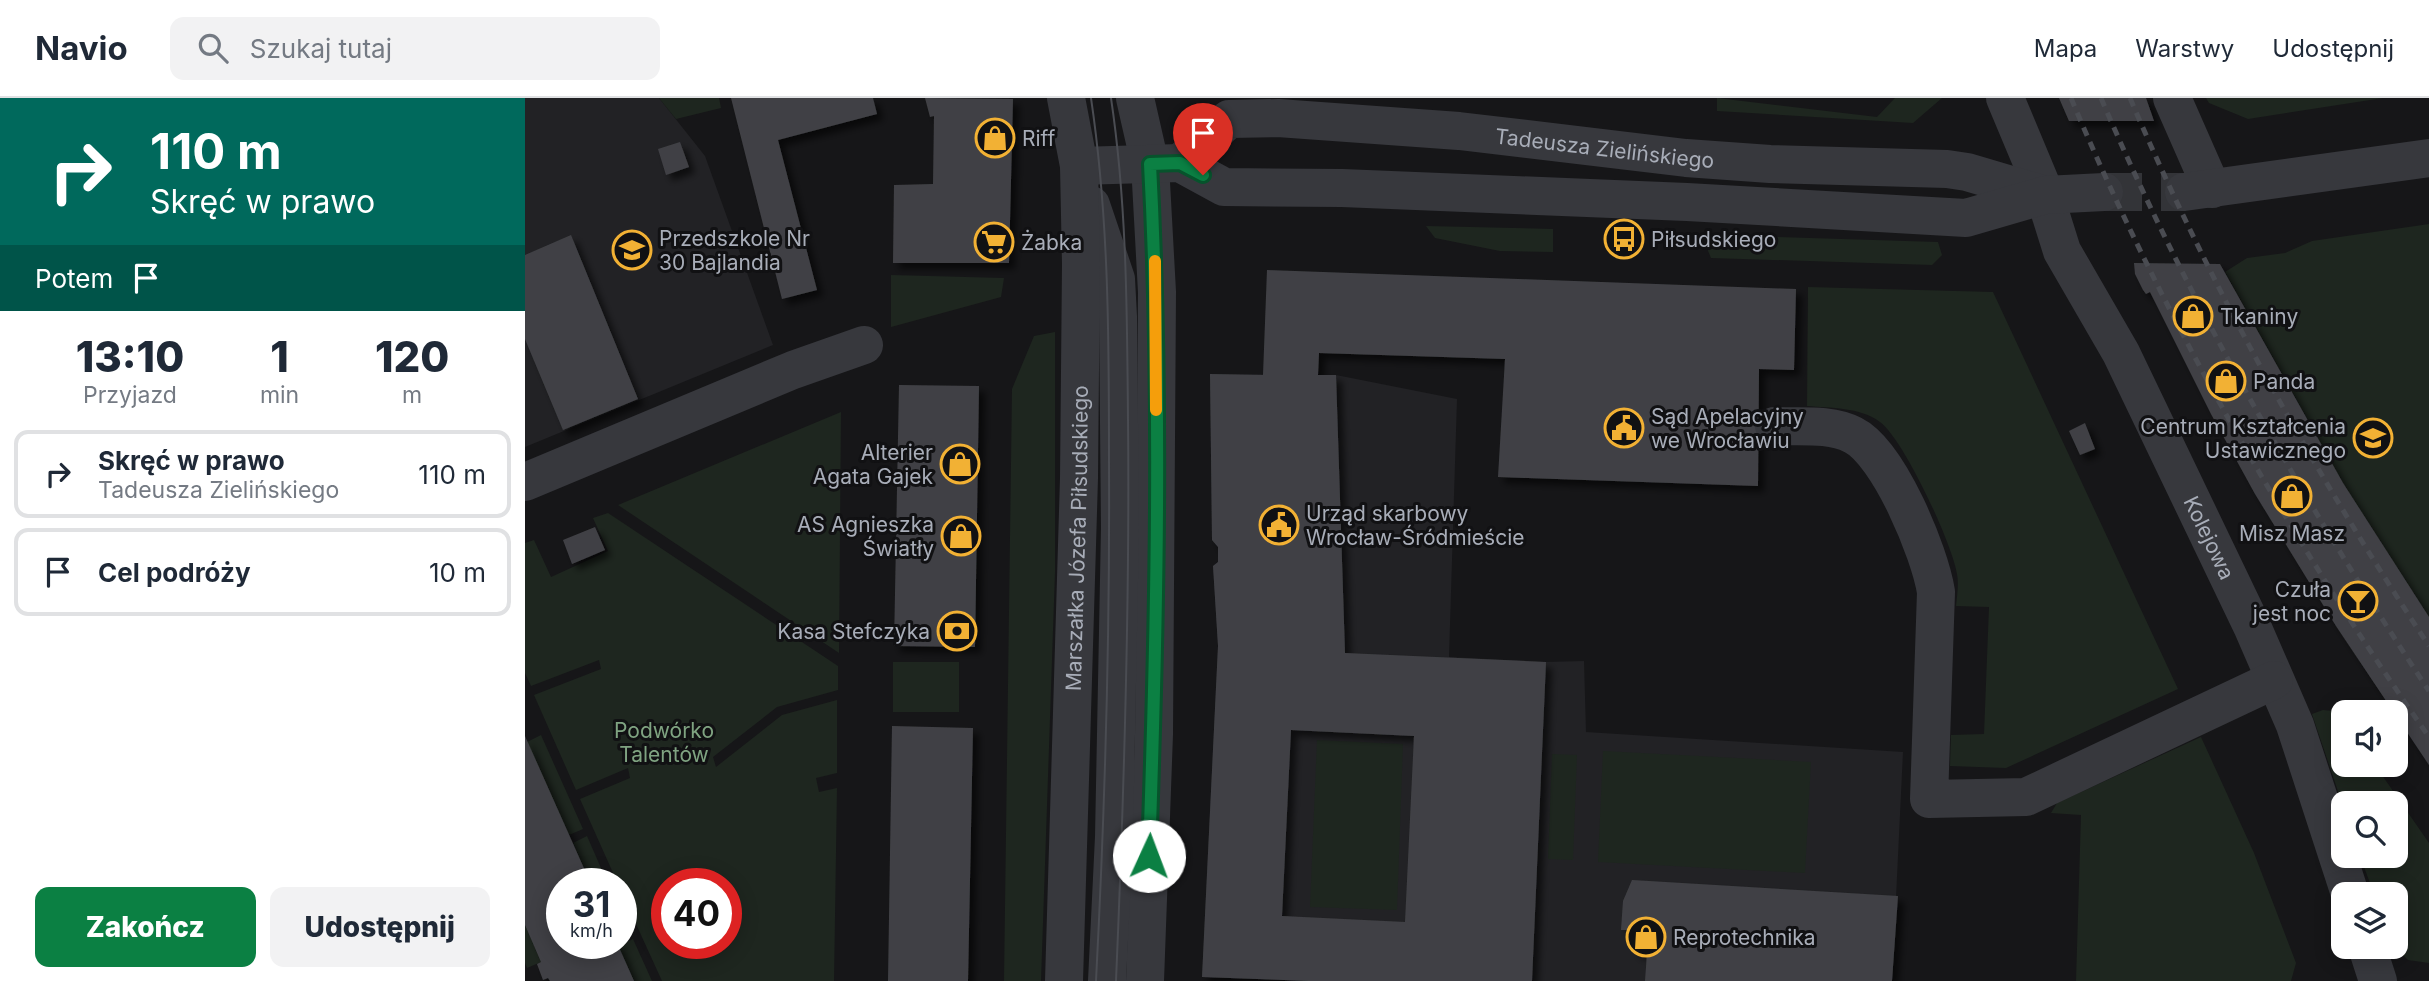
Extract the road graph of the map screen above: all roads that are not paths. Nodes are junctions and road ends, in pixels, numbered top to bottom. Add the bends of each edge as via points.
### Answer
1 (1066, 98) edge
2 (1135, 98) edge
3 (2005, 98) edge
4 (2172, 98) edge
5 (2429, 158) edge
6 (1741, 161) junction
7 (1165, 164) junction
8 (1079, 166) junction
9 (2104, 192) tunnel mouth
10 (2045, 195) junction
11 (1570, 198) junction
12 (864, 345) dead end
13 (1774, 426) dead end
14 (525, 482) edge
15 (2274, 680) junction
16 (2346, 882) edge
17 (2371, 959) edge
18 (1064, 981) edge
19 (1107, 981) edge
20 (1145, 981) edge
21 (2378, 981) edge

1 - 8 street, Marszałka Józefa Piłsudskiego
2 - 7 street
3 - 10 street, Kolejowa
4 - 5 street via 2198,190
6 - 7 street, Tadeusza Zielińskiego via 1459,131 1255,118 1229,119
6 - 10 street, Tadeusza Zielińskiego via 1947,169
6 - 11 street
7 - 8 street
7 - 11 street, Tadeusza Zielińskiego via 1224,187
7 - 20 street via 1157,292 1154,734
8 - 18 street, Marszałka Józefa Piłsudskiego via 1079,478
8 - 19 street via 1116,279 1118,317 1119,569
9 - 10 street, Tadeusza Zielińskiego
10 - 11 street, Tadeusza Zielińskiego via 1966,218
10 - 15 street, Kolejowa via 2062,251 2121,353
12 - 14 street
13 - 15 street via 1834,429 1868,444 1884,463 1932,566 1936,592 1929,799 2026,797
15 - 16 street, Kolejowa via 2295,725
17 - 21 street

